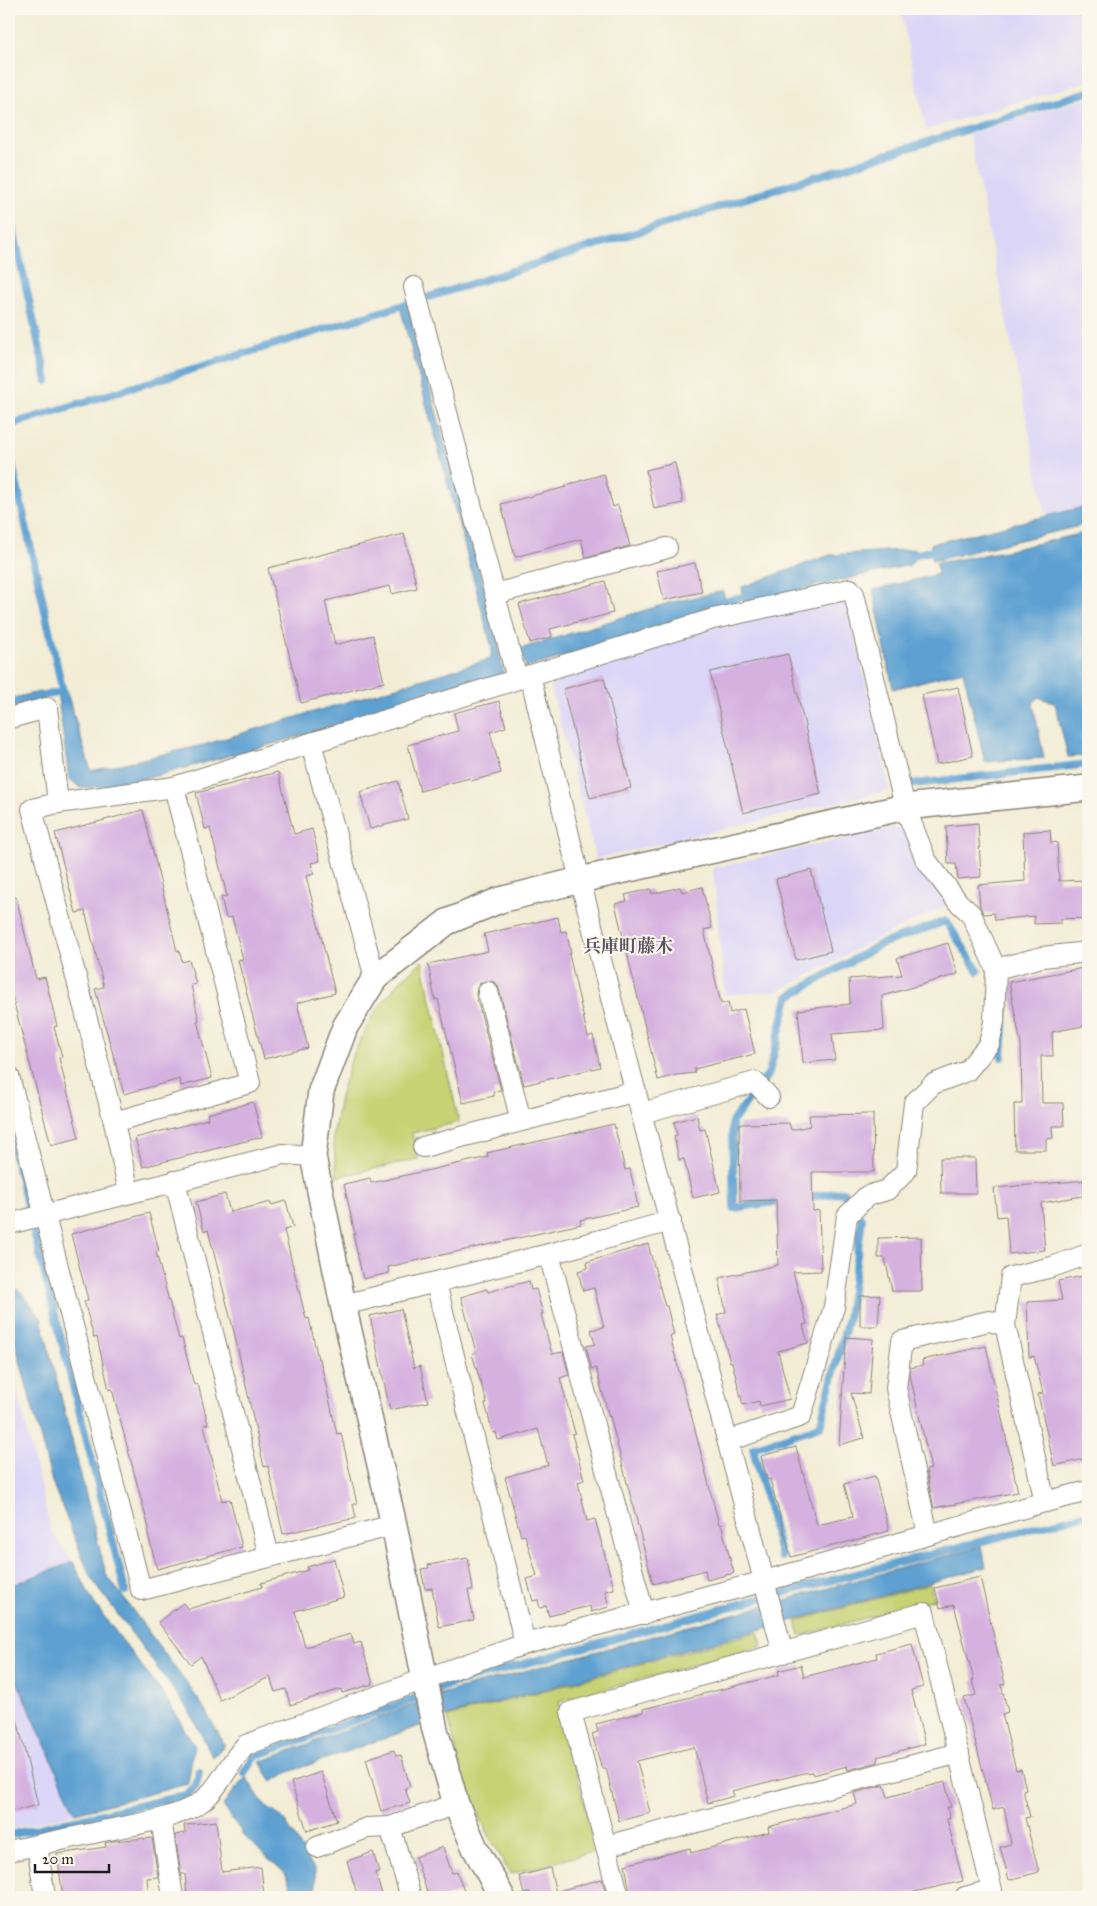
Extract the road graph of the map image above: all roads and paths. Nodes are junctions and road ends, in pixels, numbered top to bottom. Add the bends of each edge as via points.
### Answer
1 (414, 287) dead end
2 (667, 548) dead end
3 (496, 594) junction
4 (523, 677) junction
5 (9, 718) edge
6 (311, 743) junction
7 (174, 788) junction
8 (1088, 788) edge
9 (58, 803) junction
10 (906, 807) junction
11 (580, 880) junction
12 (1088, 952) edge
13 (996, 969) junction
14 (375, 978) junction
15 (488, 992) dead end
16 (9, 1076) edge
17 (636, 1091) junction
18 (769, 1097) dead end
19 (642, 1113) junction
20 (521, 1121) junction
21 (114, 1122) junction
22 (423, 1147) dead end
23 (313, 1156) junction
24 (175, 1181) junction
25 (129, 1193) junction
26 (29, 1218) edge
27 (671, 1221) junction
28 (549, 1254) junction
29 (1088, 1254) edge
30 (436, 1283) junction
31 (343, 1305) junction
32 (1005, 1325) junction
33 (728, 1441) junction
34 (1088, 1492) edge
35 (1045, 1502) junction
36 (394, 1525) junction
37 (928, 1534) junction
38 (269, 1556) junction
39 (765, 1581) junction
40 (644, 1614) junction
41 (525, 1644) junction
42 (783, 1653) junction
43 (425, 1684) junction
44 (959, 1753) junction
45 (456, 1804) junction
46 (161, 1819) junction
47 (390, 1827) junction
48 (37, 1845) junction
49 (317, 1846) dead end
50 (606, 1846) junction
51 (9, 1851) edge
52 (44, 1897) edge
53 (173, 1897) edge
54 (411, 1897) edge
55 (502, 1897) edge
56 (619, 1897) edge
57 (965, 1897) edge

1 - 3 street
2 - 3 street
3 - 4 street via 510,649
4 - 6 street
4 - 10 street via 713,620 850,588
4 - 11 street
5 - 9 street via 47,708
6 - 7 street
6 - 14 street
7 - 9 street
7 - 21 street via 250,1083
8 - 10 street
9 - 21 street via 32,809
10 - 11 street
10 - 13 street via 926,860 971,914
11 - 14 street via 500,900 447,922
11 - 17 street
12 - 13 street via 1042,957
13 - 33 street via 994,1022 989,1044 967,1071 933,1084 914,1103 906,1171 887,1190 867,1196 847,1216 834,1307 801,1416
14 - 23 street via 344,1027 322,1091
15 - 20 street
16 - 26 street
17 - 19 street
17 - 20 street
18 - 19 street via 755,1082
19 - 27 street
20 - 22 street
21 - 25 street
23 - 24 street via 283,1154
23 - 31 street
24 - 25 street
24 - 38 street
25 - 26 street
26 - 38 street via 141,1590
27 - 28 street
27 - 33 street
28 - 30 street
28 - 40 street
29 - 32 street via 1052,1268 1011,1278
30 - 31 street
30 - 41 street
31 - 36 street
32 - 35 street
32 - 37 street via 989,1321 902,1341 896,1388
33 - 39 street
34 - 35 street
35 - 37 street
36 - 38 street
36 - 43 street
37 - 39 street
39 - 40 street
39 - 42 street
40 - 41 street
41 - 43 street
42 - 44 street via 924,1613
42 - 50 street via 571,1712
43 - 45 street
43 - 46 street via 246,1745 207,1796 195,1805
44 - 50 street
44 - 57 street via 992,1890
45 - 47 street
45 - 55 street
46 - 48 street
46 - 53 street
47 - 49 street via 367,1828
47 - 54 street
48 - 51 street
48 - 52 street
50 - 56 street

